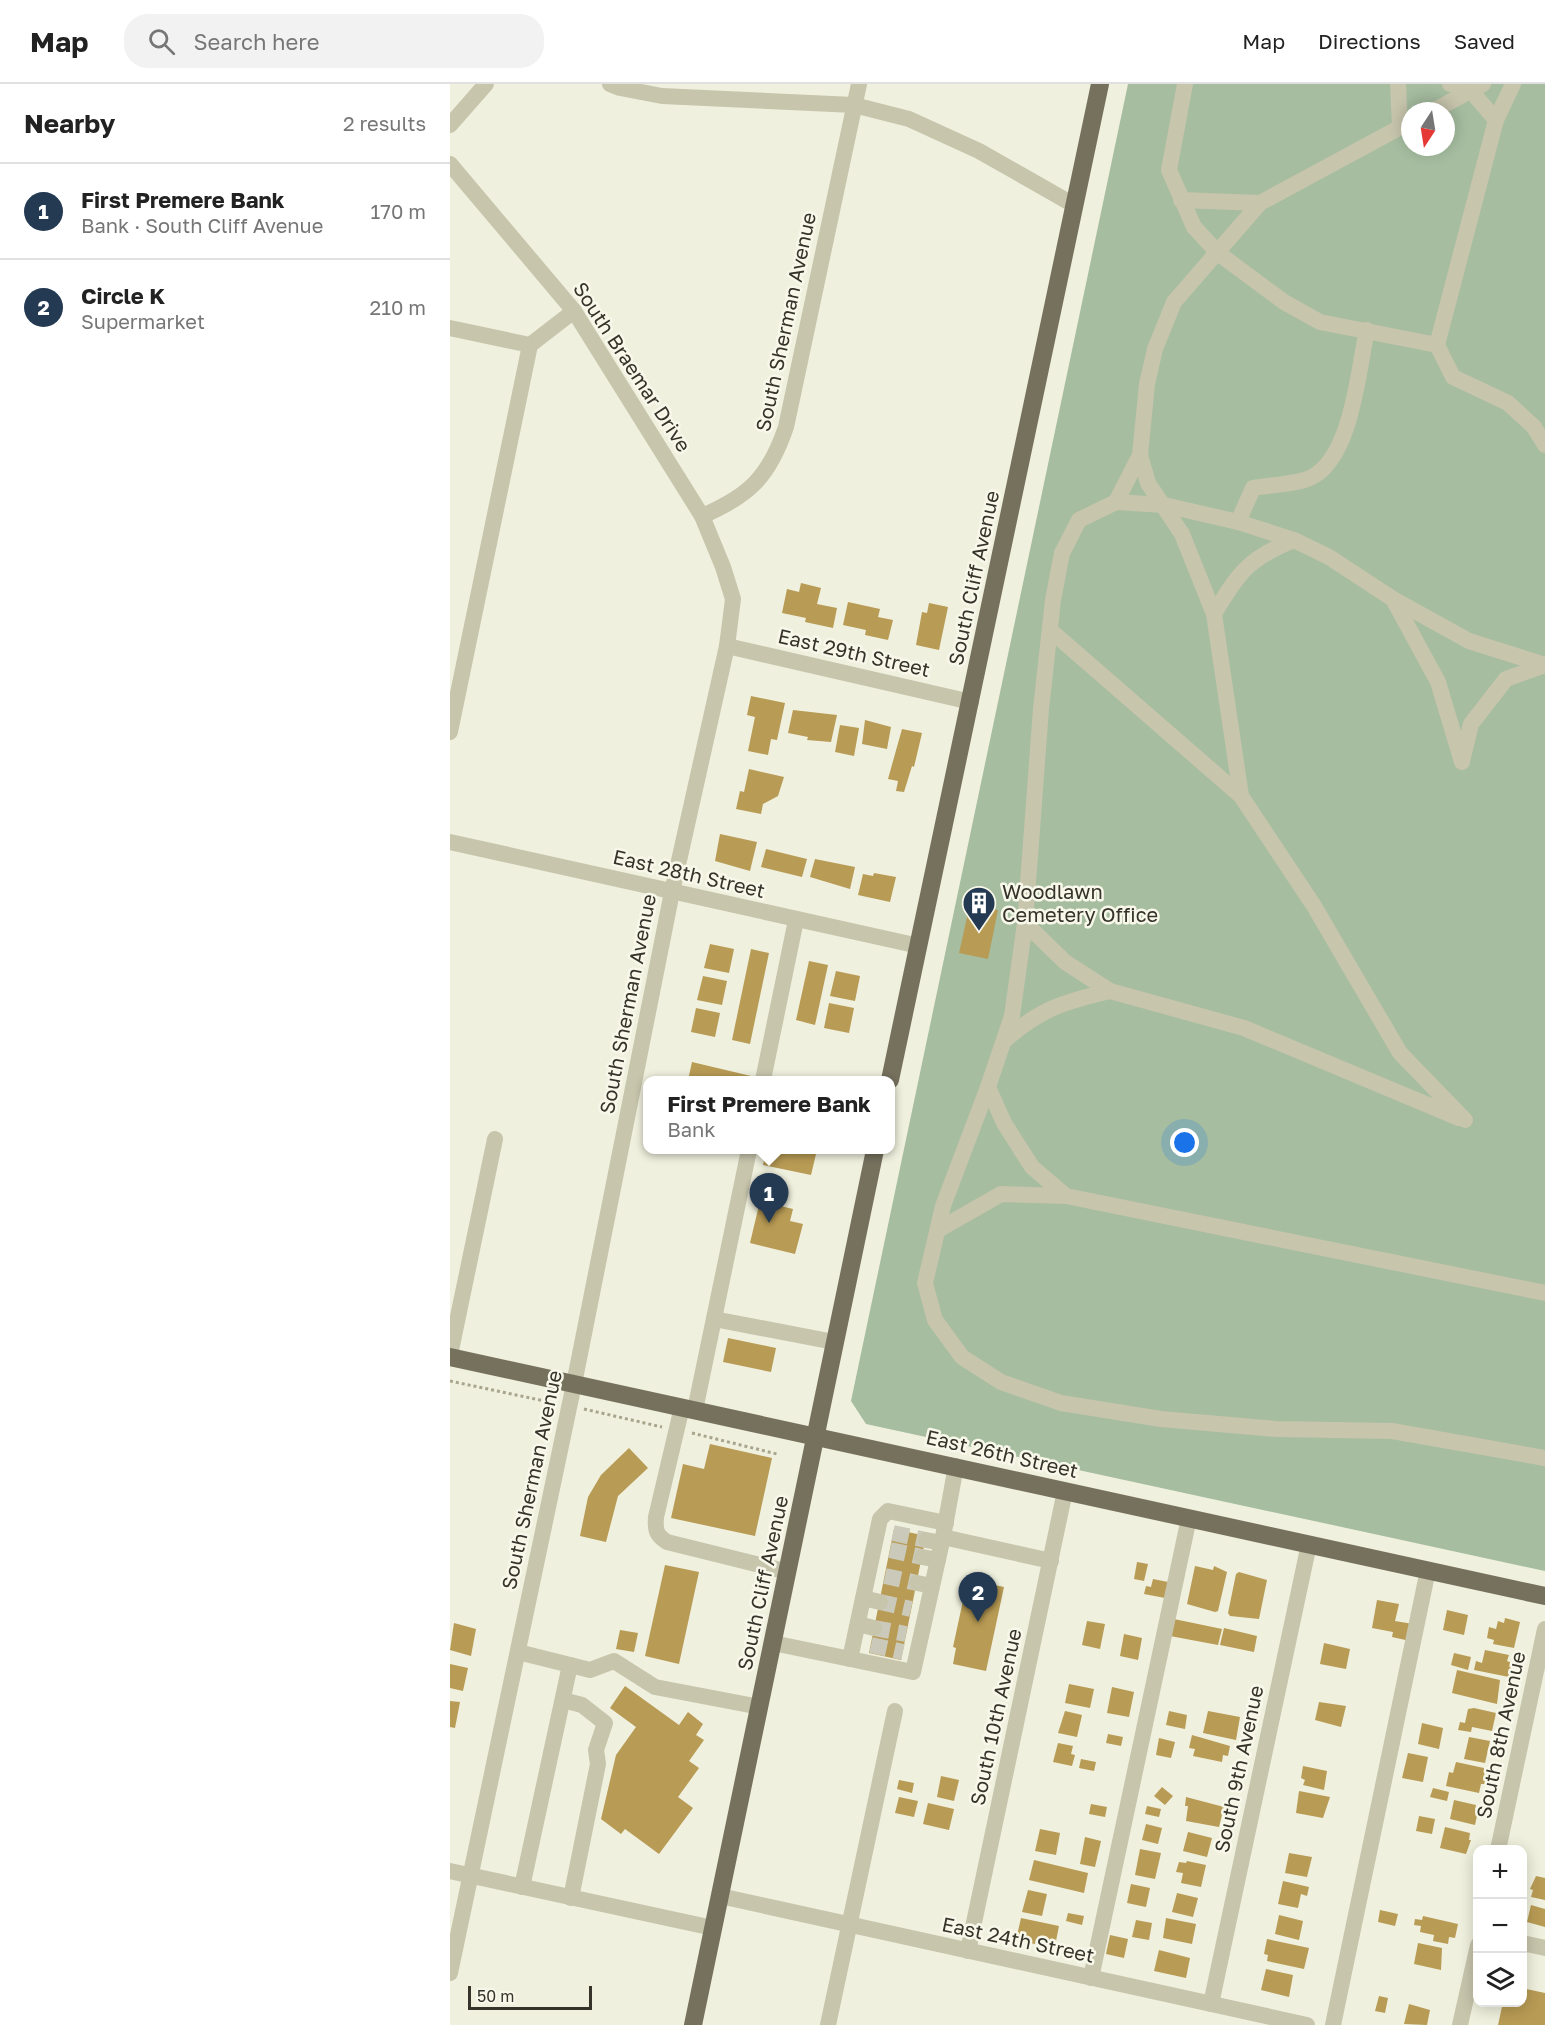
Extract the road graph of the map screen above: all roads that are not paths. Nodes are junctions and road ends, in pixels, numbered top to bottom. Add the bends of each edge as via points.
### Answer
1 (486, 84) edge
2 (610, 84) edge
3 (859, 84) edge
4 (1100, 84) edge
5 (1185, 84) edge
6 (1398, 84) edge
7 (1450, 84) edge
8 (1513, 84) edge
9 (1478, 88) edge
10 (1401, 102) edge
11 (1451, 102) edge
12 (854, 105) junction
13 (1497, 120) junction
14 (450, 125) edge
15 (1401, 127) edge
16 (450, 164) edge
17 (1181, 200) junction
18 (1260, 203) junction
19 (1074, 205) junction
20 (1218, 253) junction
21 (574, 311) junction
22 (450, 328) edge
23 (1367, 330) junction
24 (530, 345) junction
25 (1437, 345) junction
26 (1545, 445) edge
27 (1140, 455) junction
28 (1116, 502) junction
29 (1164, 505) junction
30 (702, 516) junction
31 (1238, 522) junction
32 (1294, 540) junction
33 (1393, 599) junction
34 (1214, 614) junction
35 (1050, 630) junction
36 (727, 646) junction
37 (1545, 665) edge
38 (971, 702) junction
39 (450, 732) edge
40 (1241, 795) junction
41 (450, 842) edge
42 (672, 891) junction
43 (796, 920) junction
44 (1025, 923) junction
45 (919, 946) junction
46 (1110, 991) junction
47 (1003, 1041) junction
48 (764, 1076) edge
49 (891, 1076) edge
50 (988, 1087) junction
51 (495, 1139) dead end
52 (747, 1154) edge
53 (874, 1154) edge
54 (1066, 1196) junction
55 (938, 1230) junction
56 (1545, 1293) edge
57 (714, 1319) junction
58 (834, 1342) junction
59 (450, 1356) edge
60 (574, 1384) junction
61 (688, 1408) junction
62 (815, 1435) junction
63 (1545, 1458) edge
64 (956, 1466) junction
65 (1065, 1491) junction
66 (1189, 1518) junction
67 (939, 1536) junction
68 (1309, 1544) junction
69 (1051, 1561) junction
70 (1428, 1570) junction
71 (788, 1572) junction
72 (1545, 1596) edge
73 (863, 1598) junction
74 (880, 1602) tunnel mouth
75 (858, 1624) junction
76 (874, 1628) tunnel mouth
77 (1545, 1629) edge
78 (854, 1642) junction
79 (773, 1643) junction
80 (871, 1646) tunnel mouth
81 (518, 1652) junction
82 (850, 1659) junction
83 (570, 1665) junction
84 (563, 1700) junction
85 (760, 1707) junction
86 (895, 1711) dead end
87 (1499, 1845) edge
88 (450, 1871) edge
89 (471, 1876) junction
90 (522, 1887) junction
91 (720, 1896) junction
92 (571, 1898) junction
93 (849, 1924) junction
94 (713, 1928) junction
95 (1527, 1944) edge
96 (1545, 1948) edge
97 (968, 1951) junction
98 (1476, 1953) edge
99 (450, 1974) edge
100 (1091, 1978) junction
101 (1210, 2004) junction
102 (693, 2025) edge
103 (828, 2025) edge
104 (1306, 2025) edge
105 (1333, 2025) edge
106 (1460, 2025) edge

1 - 14 street
2 - 12 street via 662,96
3 - 12 street, South Sherman Avenue
4 - 19 main road, South Cliff Avenue
5 - 17 street via 1169,170
6 - 10 street
7 - 9 street
8 - 13 street
9 - 11 street
9 - 13 street
12 - 19 street via 944,133
12 - 30 street, South Sherman Avenue via 786,428 767,471 751,490
13 - 25 street
15 - 18 street
16 - 21 street, South Braemar Drive
17 - 18 street
17 - 20 street via 1194,227
18 - 20 street
19 - 38 main road, South Cliff Avenue
20 - 23 street via 1284,302 1320,322
20 - 27 street via 1174,302 1155,349 1147,384
21 - 24 street
21 - 30 street, South Braemar Drive
22 - 24 street
23 - 25 street
23 - 31 street via 1344,436 1333,459 1311,477 1253,488
24 - 39 street
25 - 26 street via 1454,376 1508,403 1534,427
27 - 28 street
27 - 29 street via 1148,483
28 - 29 street
28 - 35 street via 1079,520 1062,553
29 - 31 street
29 - 34 street via 1182,534
30 - 36 street, South Sherman Avenue via 733,599
31 - 32 street
32 - 33 street via 1329,557
32 - 34 street via 1266,551 1237,575
33 - 37 street via 1469,641
33 - 37 street via 1438,682 1462,762 1471,724 1506,679
34 - 40 street
35 - 40 street
35 - 44 street via 1031,809
36 - 38 street, East 29th Street
36 - 42 street, South Sherman Avenue
38 - 45 main road, South Cliff Avenue
40 - 46 street via 1314,906 1400,1053 1465,1120 1244,1028
41 - 42 street, East 28th Street
42 - 43 street, East 28th Street
42 - 60 street, South Sherman Avenue
43 - 45 street, East 28th Street
43 - 48 street
44 - 46 street via 1065,963
44 - 47 street via 1012,1016
45 - 49 main road, South Cliff Avenue
46 - 47 street via 1071,1000 1030,1018
47 - 50 street
50 - 54 street via 1004,1123 1032,1167
50 - 55 street via 943,1206
51 - 59 street
52 - 57 street
53 - 58 main road, South Cliff Avenue
54 - 55 street via 1001,1194
54 - 56 street
55 - 63 street via 925,1283 935,1320 962,1357 1001,1383 1061,1403 1161,1419 1276,1429 1392,1431
57 - 58 street
57 - 61 street
58 - 62 main road, South Cliff Avenue
59 - 60 main road, East 26th Street
60 - 61 main road, East 26th Street
60 - 81 street, South Sherman Avenue
61 - 62 main road, East 26th Street
61 - 71 street via 677,1430 656,1517 659,1537
62 - 64 main road, East 26th Street
62 - 71 main road, South Cliff Avenue
64 - 65 main road, East 26th Street
64 - 67 street
65 - 66 main road, East 26th Street
65 - 69 street, South 10th Avenue
66 - 68 main road, East 26th Street
66 - 100 street
67 - 69 street
67 - 73 street via 888,1511 880,1519 885,1531 877,1574
67 - 82 street via 930,1558 913,1636 913,1672
68 - 70 main road, East 26th Street
68 - 101 street, South 9th Avenue
69 - 97 street, South 10th Avenue
70 - 72 main road, East 26th Street
70 - 105 street
71 - 79 main road, South Cliff Avenue
73 - 74 street
73 - 75 street
75 - 76 street
75 - 78 street
77 - 87 street, South 8th Avenue
78 - 80 street
78 - 82 street
79 - 82 street
79 - 85 main road, South Cliff Avenue
81 - 83 street
81 - 89 street, South Sherman Avenue
83 - 84 street
83 - 85 street via 590,1670 614,1661 655,1687
84 - 90 street
84 - 92 street via 582,1705 605,1723 596,1750 598,1764
85 - 91 main road, South Cliff Avenue
86 - 93 street
88 - 89 street
89 - 90 street
89 - 99 street, South Sherman Avenue
90 - 92 street
91 - 93 street, East 24th Street
91 - 94 main road, South Cliff Avenue
92 - 94 street
93 - 97 street, East 24th Street
93 - 103 street
94 - 102 main road, South Cliff Avenue
95 - 96 street
97 - 100 street, East 24th Street
98 - 106 street
100 - 101 street, East 24th Street
101 - 104 street, East 24th Street

